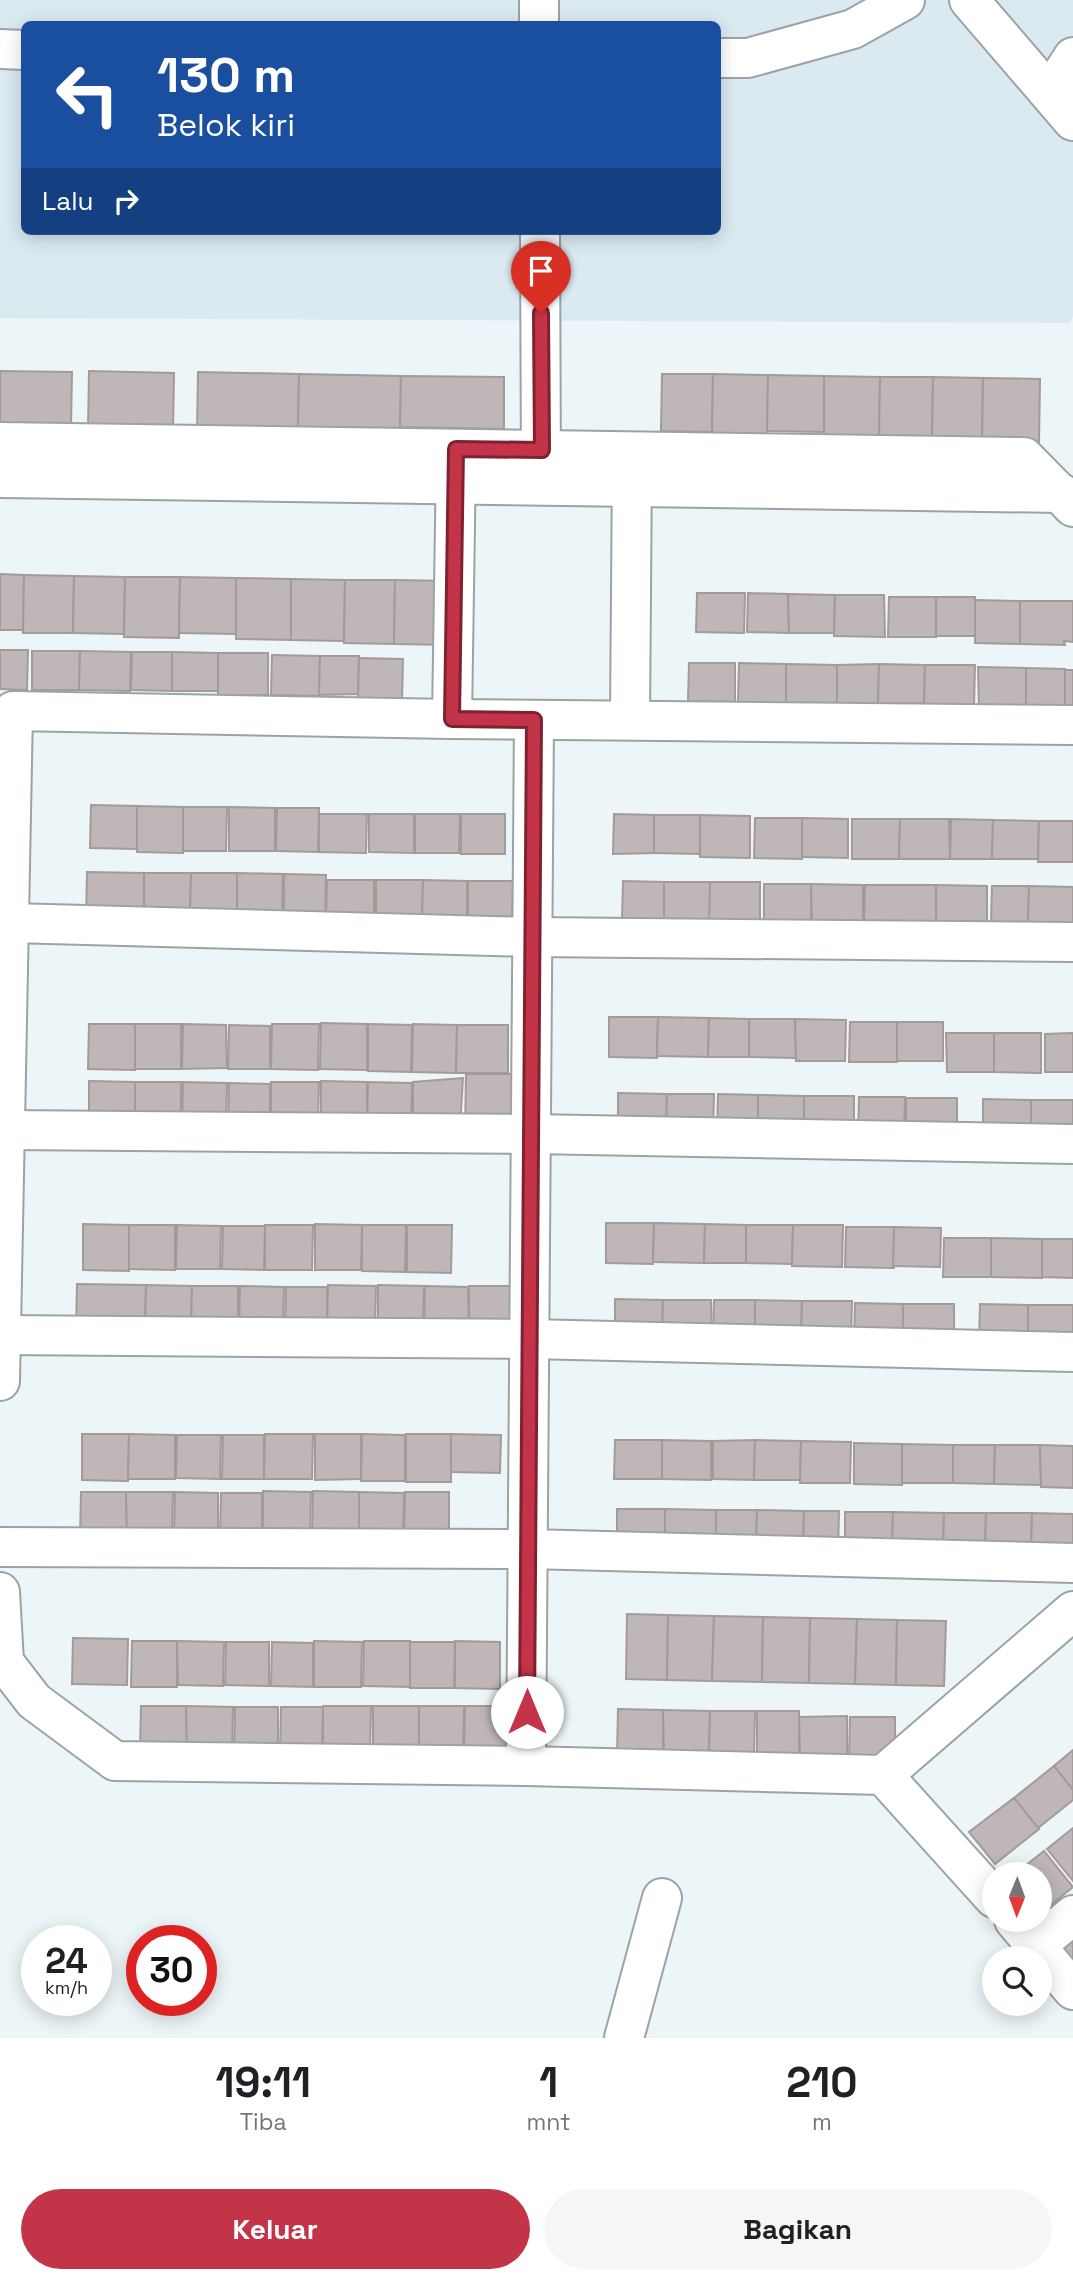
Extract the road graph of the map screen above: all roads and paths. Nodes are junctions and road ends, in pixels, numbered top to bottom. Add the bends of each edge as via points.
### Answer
1 (539, 0) edge
2 (905, 0) edge
3 (970, 0) edge
4 (539, 21) edge
5 (0, 49) edge
6 (21, 50) edge
7 (1073, 57) edge
8 (721, 58) edge
9 (1061, 107) edge
10 (540, 235) edge
11 (0, 442) edge
12 (456, 467) junction
13 (541, 469) junction
14 (631, 470) junction
15 (0, 478) edge
16 (1067, 500) edge
17 (452, 719) junction
18 (534, 720) junction
19 (630, 720) junction
20 (1073, 725) edge
21 (10, 923) junction
22 (532, 937) junction
23 (1073, 942) edge
24 (5, 1130) junction
25 (531, 1134) junction
26 (1073, 1144) edge
27 (1, 1335) edge
28 (529, 1339) junction
29 (1073, 1352) edge
30 (0, 1381) edge
31 (0, 1547) edge
32 (527, 1549) junction
33 (1073, 1563) edge
34 (0, 1592) edge
35 (1073, 1611) edge
36 (526, 1766) junction
37 (883, 1775) junction
38 (982, 1885) edge
39 (662, 1898) dead end
40 (1073, 1915) edge
41 (1052, 1922) edge
42 (1025, 1932) edge
43 (1073, 1990) edge
44 (624, 2038) edge

1 - 4 street
2 - 8 street via 853,29 748,58
3 - 9 street
5 - 6 street
7 - 9 street
10 - 13 street
11 - 12 street
12 - 13 street
12 - 15 street
12 - 17 street
13 - 14 street
14 - 16 street via 1024,457
14 - 19 street
17 - 18 street
17 - 21 street via 13,710
18 - 19 street
18 - 22 street
19 - 20 street
21 - 22 street
21 - 24 street
22 - 23 street
22 - 25 street
24 - 25 street
24 - 27 street
25 - 26 street
25 - 28 street
27 - 28 street
27 - 30 street
28 - 29 street
28 - 32 street
31 - 32 street
32 - 33 street
32 - 36 street
34 - 36 street via 4,1662 34,1701 115,1761
35 - 37 street
36 - 37 street
37 - 38 street
39 - 44 street
40 - 41 street
42 - 43 street

